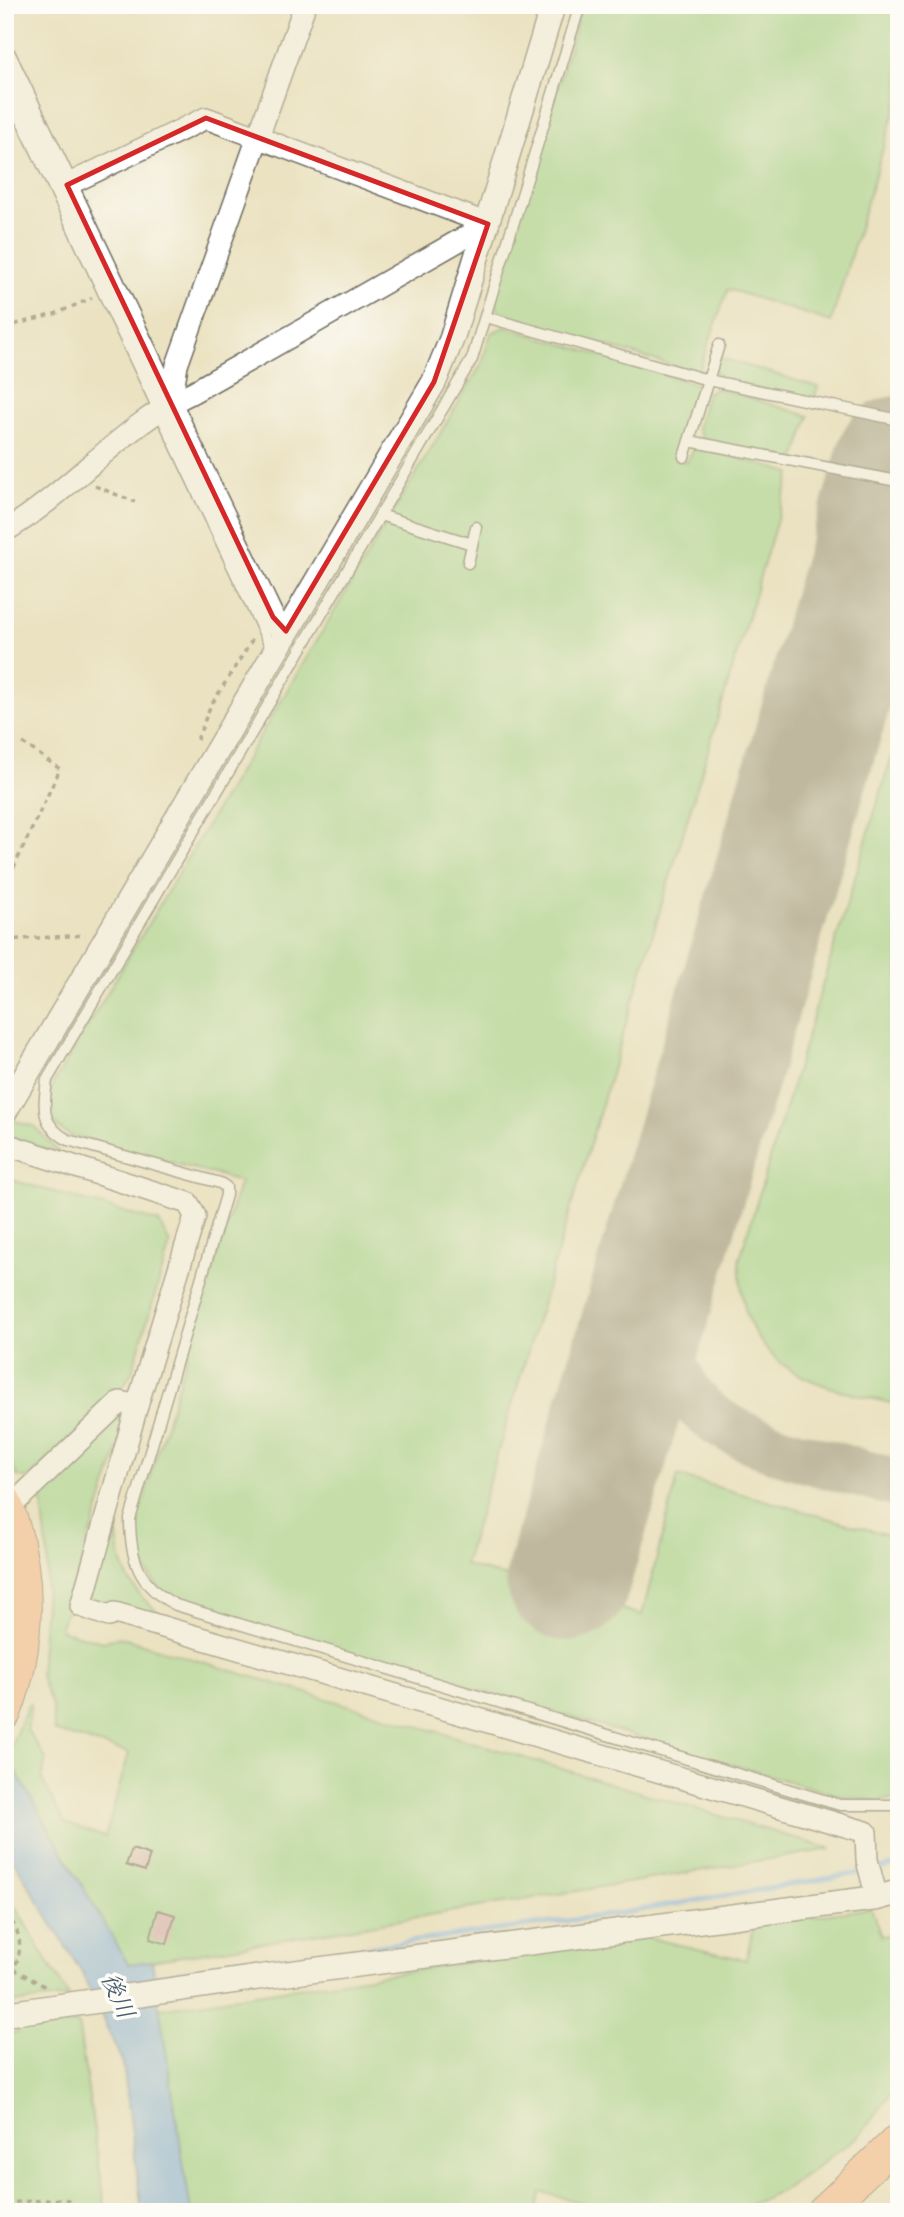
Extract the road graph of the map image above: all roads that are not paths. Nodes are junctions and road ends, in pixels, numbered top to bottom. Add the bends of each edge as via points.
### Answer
1 (305, 5) edge
2 (553, 5) edge
3 (580, 5) edge
4 (5, 56) edge
5 (5, 85) edge
6 (257, 139) junction
7 (67, 185) junction
8 (488, 224) junction
9 (486, 317) junction
10 (719, 345) dead end
11 (708, 380) junction
12 (165, 405) junction
13 (899, 420) edge
14 (689, 441) junction
15 (684, 457) dead end
16 (892, 480) dead end
17 (380, 515) junction
18 (477, 527) dead end
19 (5, 531) edge
20 (472, 544) junction
21 (468, 563) dead end
22 (286, 631) junction
23 (273, 652) junction
24 (5, 1111) edge
25 (5, 1144) edge
26 (137, 1406) junction
27 (6, 1507) edge
28 (5, 1713) edge
29 (899, 1805) edge
30 (883, 1892) edge
31 (5, 2014) edge
32 (899, 2139) edge
33 (823, 2212) edge

1 - 6 street
2 - 8 street
3 - 9 lane
4 - 7 street
5 - 12 lane via 104,292
6 - 7 street via 206,118
6 - 8 street
6 - 12 street
7 - 12 street
8 - 12 street
8 - 22 street via 453,338 433,383
9 - 11 lane
9 - 17 lane via 471,359
10 - 11 lane
11 - 13 lane
11 - 14 lane
12 - 19 street via 34,514
12 - 22 street via 278,627
12 - 23 lane
14 - 15 lane
14 - 16 lane
17 - 20 lane
17 - 29 lane via 47,1080 46,1118 54,1132 226,1187 130,1519 134,1563 156,1593 176,1605 839,1805
18 - 20 lane
20 - 21 lane
22 - 23 street
23 - 24 street
25 - 26 street via 188,1203 195,1216
26 - 27 street via 120,1402
26 - 30 street via 81,1606 866,1832 867,1860
27 - 28 main road via 21,1550 25,1620 18,1680
30 - 31 street
32 - 33 main road

